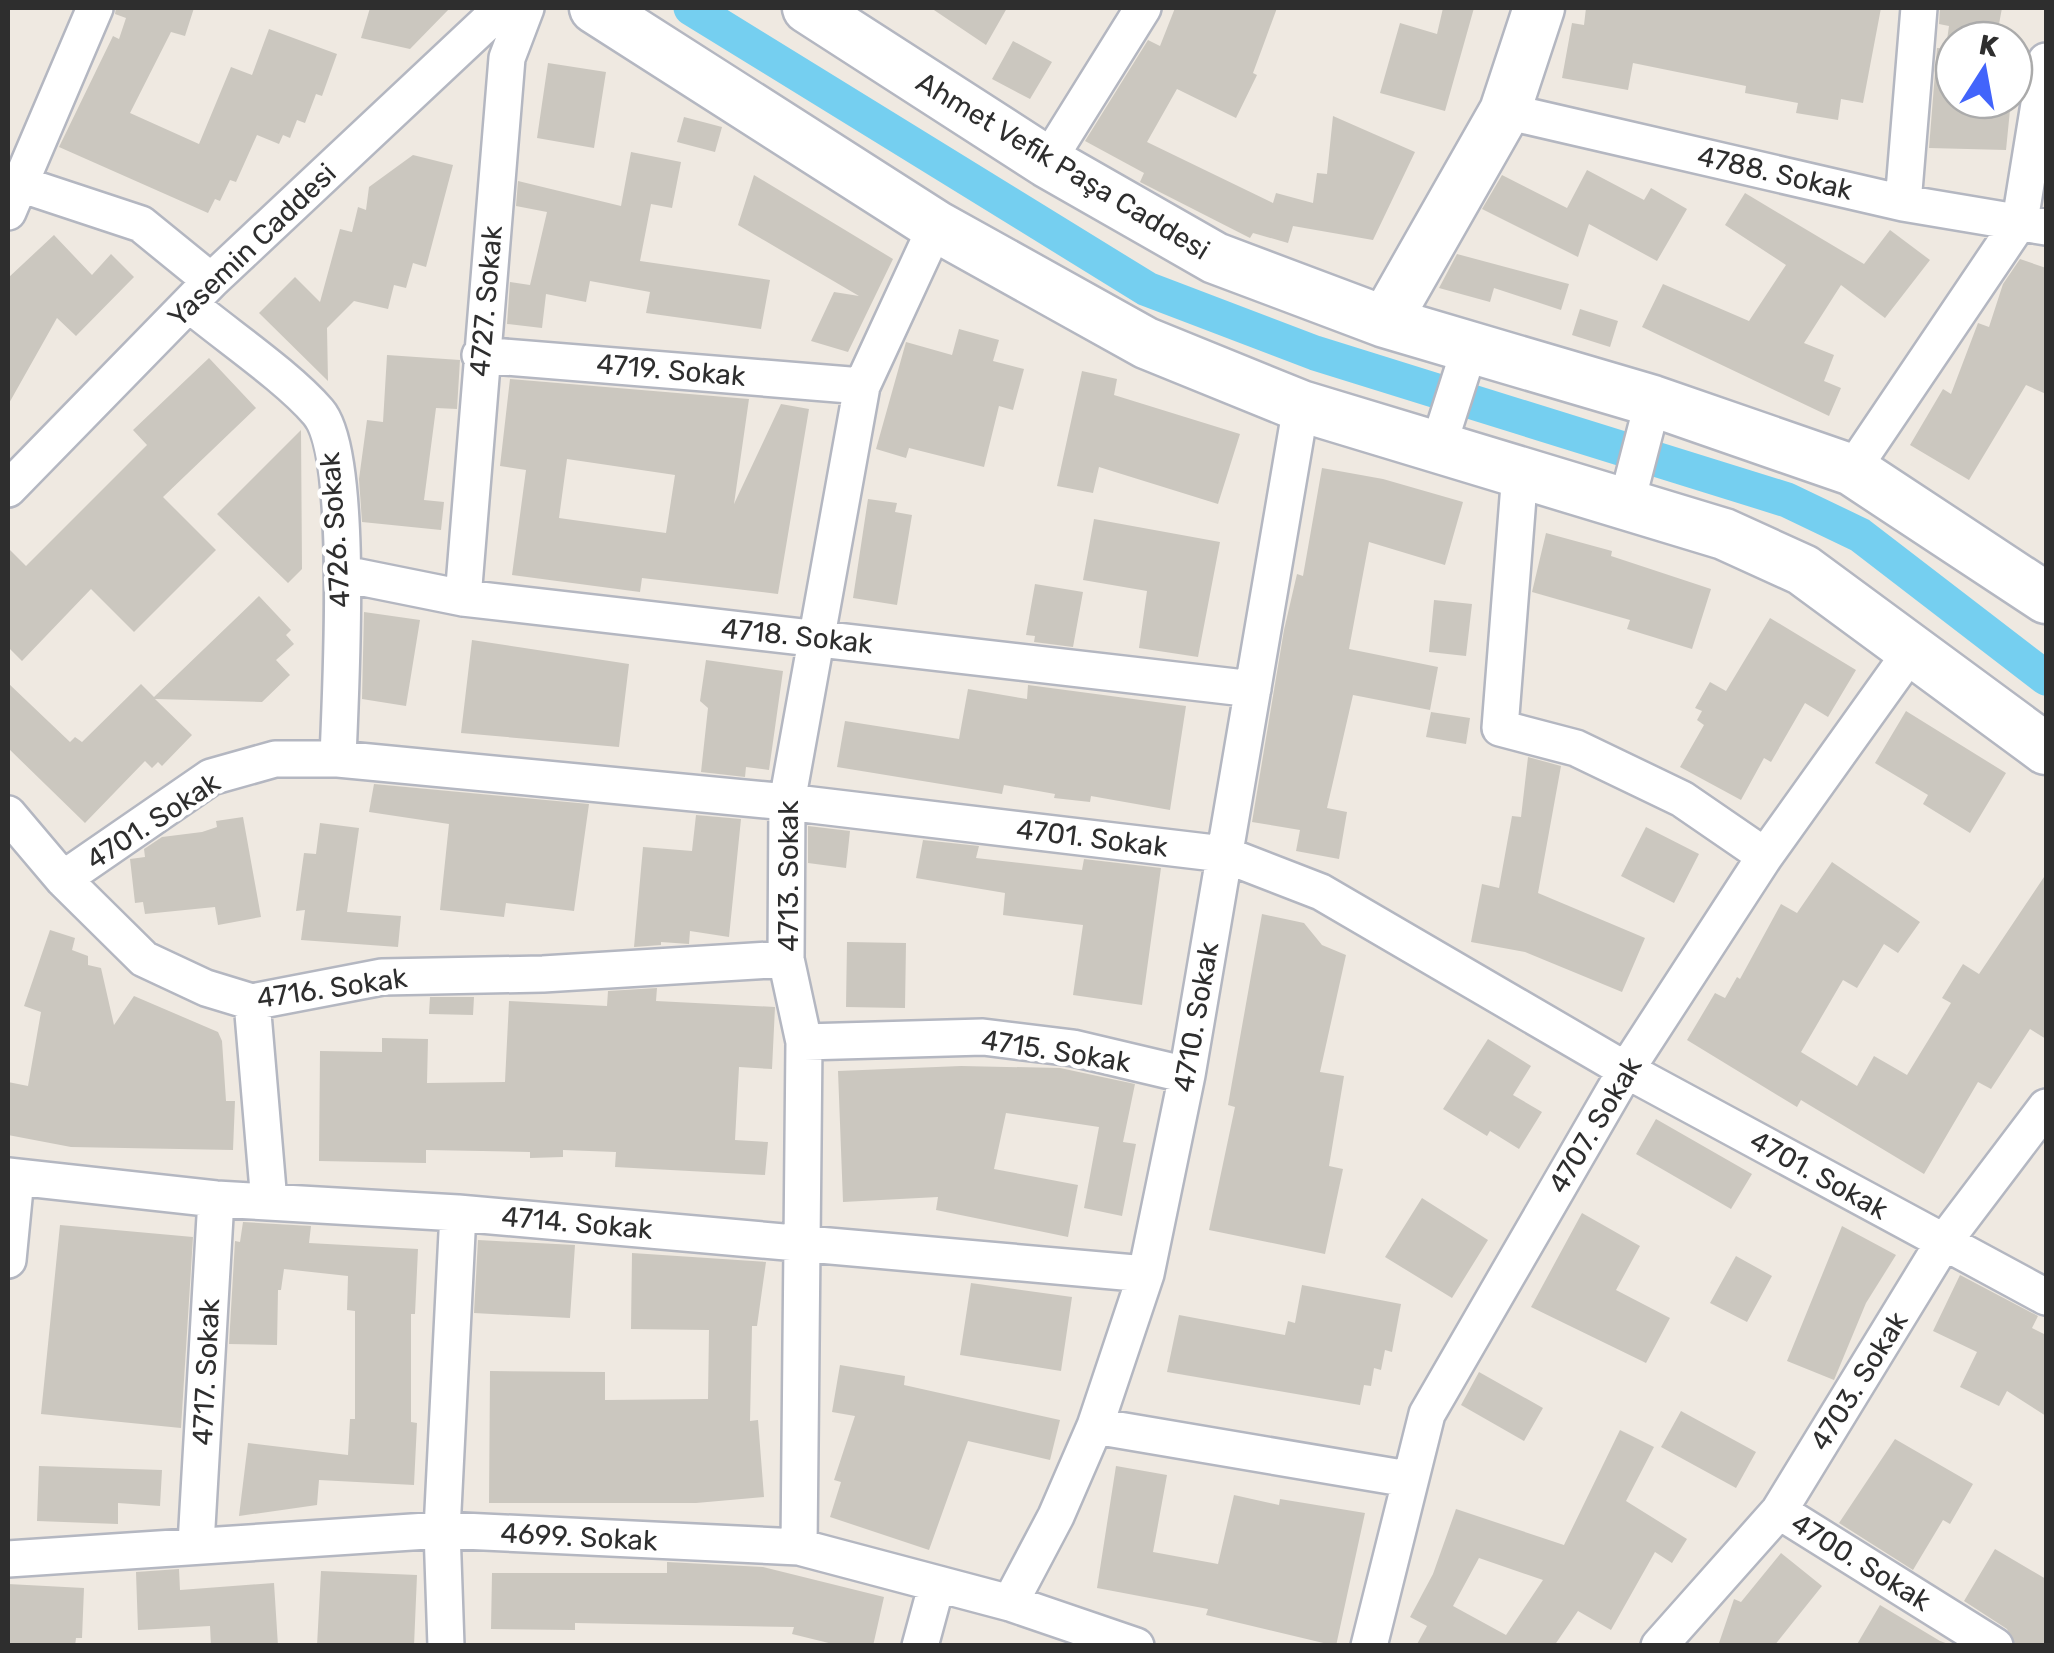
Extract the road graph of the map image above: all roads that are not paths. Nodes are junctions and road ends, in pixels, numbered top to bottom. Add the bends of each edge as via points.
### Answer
1 (95, 8) edge
2 (502, 8) edge
3 (526, 8) edge
4 (595, 8) edge
5 (808, 8) edge
6 (1142, 8) edge
7 (1539, 8) edge
8 (1919, 8) edge
9 (2046, 62) edge
10 (1505, 111) junction
11 (1047, 162) junction
12 (12, 192) edge
13 (1903, 202) junction
14 (2033, 224) edge
15 (936, 226) junction
16 (200, 292) junction
17 (1385, 322) junction
18 (480, 355) junction
19 (1465, 364) junction
20 (862, 386) junction
21 (1301, 406) junction
22 (1648, 418) junction
23 (1442, 434) junction
24 (1852, 470) junction
25 (1520, 472) junction
26 (8, 488) edge
27 (1630, 489) junction
28 (344, 574) junction
29 (463, 598) junction
30 (2046, 598) edge
31 (814, 638) junction
32 (1913, 649) junction
33 (1253, 689) junction
34 (2046, 749) edge
35 (338, 759) junction
36 (786, 802) junction
37 (8, 814) edge
38 (1223, 854) junction
39 (1765, 856) junction
40 (63, 880) junction
41 (786, 959) junction
42 (252, 1002) junction
43 (804, 1042) junction
44 (1626, 1070) junction
45 (1187, 1075) junction
46 (2046, 1106) edge
47 (12, 1177) edge
48 (216, 1199) junction
49 (269, 1202) junction
50 (458, 1213) junction
51 (805, 1242) junction
52 (1943, 1243) junction
53 (8, 1260) edge
54 (1146, 1274) junction
55 (2046, 1297) edge
56 (1095, 1426) junction
57 (1408, 1480) junction
58 (1778, 1511) junction
59 (442, 1530) junction
60 (196, 1544) junction
61 (799, 1547) junction
62 (8, 1559) edge
63 (936, 1587) junction
64 (1010, 1603) junction
65 (446, 1646) edge
66 (920, 1646) edge
67 (1136, 1646) edge
68 (1369, 1646) edge
69 (1659, 1646) edge
70 (1995, 1646) edge

1 - 12 street
2 - 16 street, Yasemin Caddesi
3 - 18 street, 4727. Sokak via 507,58
4 - 15 street
5 - 11 street, Ahmet Vefik Paşa Caddesi
6 - 11 street
7 - 10 street
8 - 13 street
9 - 14 street
10 - 13 street, 4788. Sokak
10 - 17 street
11 - 17 street, Ahmet Vefik Paşa Caddesi via 1215,258
12 - 16 street, 4726. Sokak via 141,224
13 - 14 street, 4788. Sokak
14 - 24 street
15 - 20 street, 4713. Sokak
15 - 21 street via 1146,343
16 - 26 street, Yasemin Caddesi
16 - 28 street, 4726. Sokak via 320,414 335,459
17 - 19 street, Ahmet Vefik Paşa Caddesi
18 - 20 street, 4719. Sokak
18 - 29 street, 4727. Sokak
19 - 22 street, Ahmet Vefik Paşa Caddesi
19 - 23 street
20 - 31 street, 4713. Sokak
21 - 23 street
21 - 33 street, 4710. Sokak
22 - 24 street, Ahmet Vefik Paşa Caddesi
22 - 27 street
23 - 25 street
24 - 30 street, Ahmet Vefik Paşa Caddesi
25 - 27 street
25 - 39 street via 1500,728 1576,748 1682,799
27 - 32 street via 1803,570
28 - 29 street, 4718. Sokak
28 - 35 street, 4726. Sokak
29 - 31 street, 4718. Sokak
31 - 33 street, 4718. Sokak
31 - 36 street, 4713. Sokak
32 - 34 street
32 - 39 street, 4707. Sokak
33 - 38 street, 4710. Sokak
35 - 36 street, 4701. Sokak
35 - 40 street, 4701. Sokak via 275,758 211,777
36 - 38 street, 4701. Sokak
36 - 41 street, 4713. Sokak
37 - 40 street, 4716. Sokak
38 - 44 street, 4701. Sokak via 1320,892
38 - 45 street, 4710. Sokak
39 - 44 street, 4707. Sokak
40 - 42 street, 4716. Sokak via 144,959
41 - 42 street, 4716. Sokak via 382,976
41 - 43 street, 4713. Sokak
42 - 49 street
43 - 45 street, 4715. Sokak via 983,1037 1073,1048
43 - 51 street, 4713. Sokak
44 - 52 street, 4701. Sokak
44 - 57 street, 4707. Sokak via 1427,1414
45 - 54 street, 4710. Sokak
46 - 52 street, 4703. Sokak
47 - 48 street, 4714. Sokak
47 - 53 street
48 - 49 street, 4714. Sokak
48 - 60 street, 4717. Sokak
49 - 50 street, 4714. Sokak
50 - 51 street, 4714. Sokak
50 - 59 street
51 - 54 street, 4714. Sokak
51 - 61 street, 4713. Sokak
52 - 55 street, 4701. Sokak
52 - 58 street, 4703. Sokak
54 - 56 street, 4710. Sokak
56 - 57 street
56 - 64 street, 4710. Sokak
57 - 68 street, 4707. Sokak
58 - 69 street, 4703. Sokak
58 - 70 street, 4700. Sokak
59 - 60 street, 4699. Sokak
59 - 61 street, 4699. Sokak
59 - 65 street
60 - 62 street, 4699. Sokak
61 - 63 street, 4699. Sokak
63 - 64 street, 4699. Sokak
63 - 66 street
64 - 67 street, 4699. Sokak

